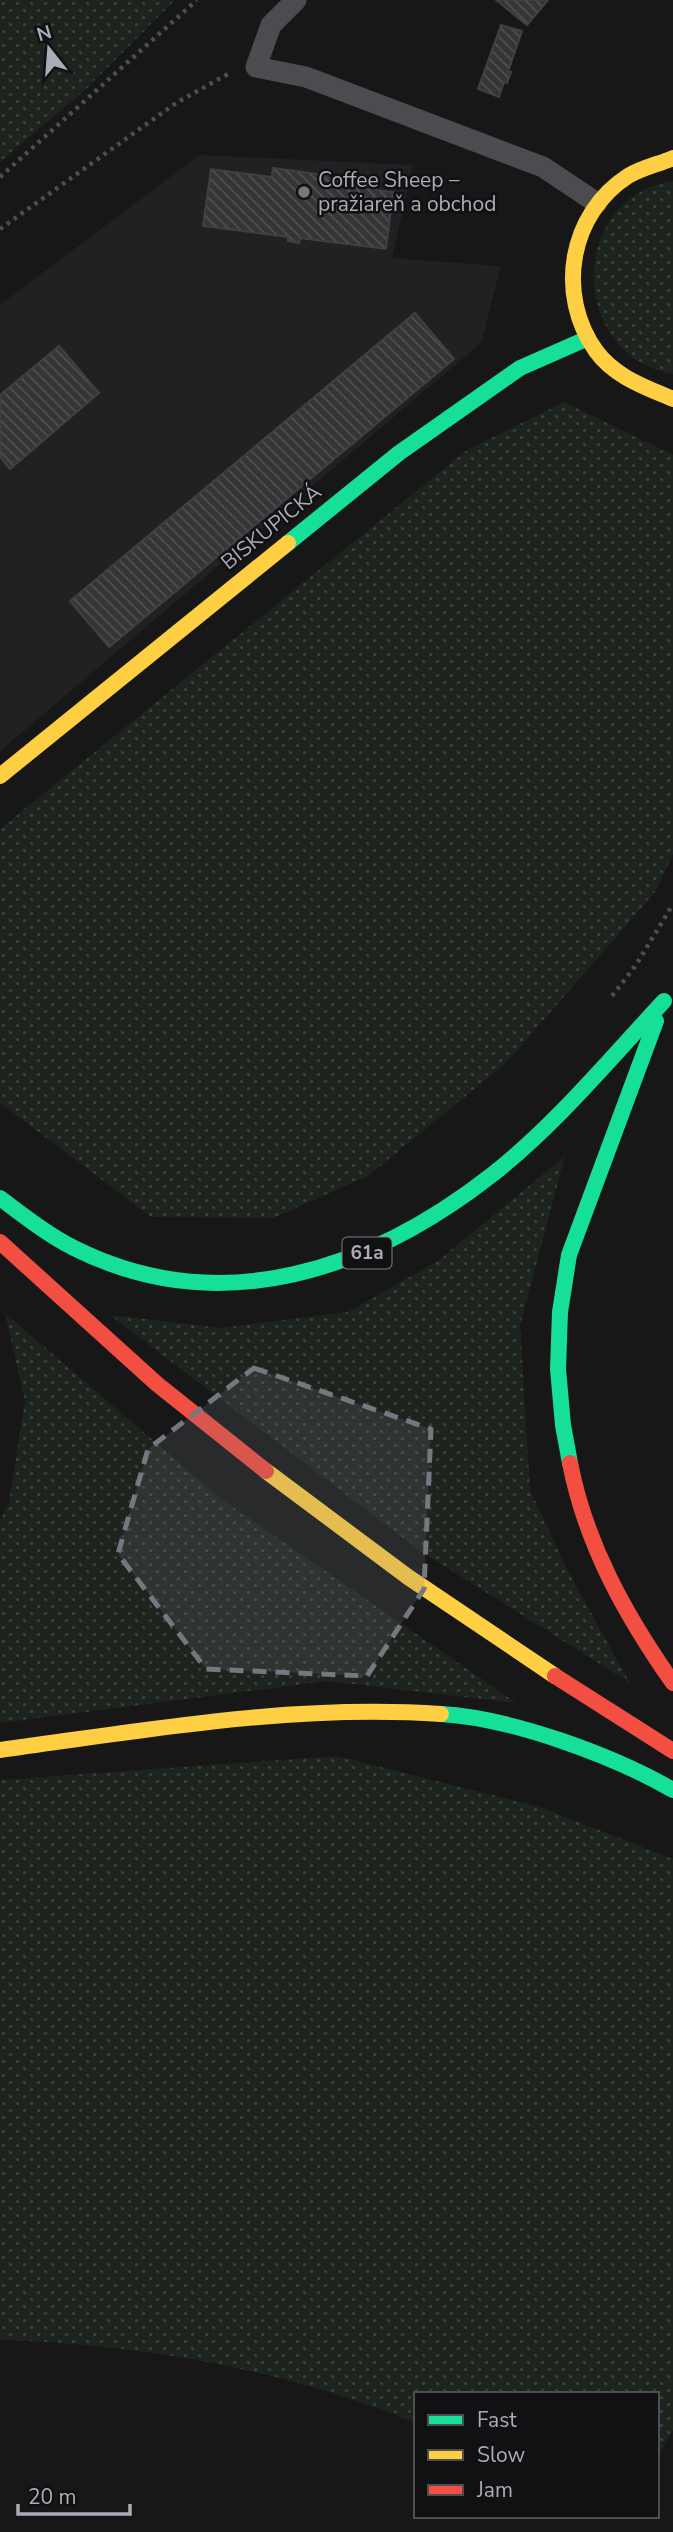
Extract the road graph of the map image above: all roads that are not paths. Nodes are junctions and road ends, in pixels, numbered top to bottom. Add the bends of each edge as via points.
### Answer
1 (296, 0) edge
2 (673, 158) edge
3 (597, 203) junction
4 (586, 339) junction
5 (673, 399) edge
6 (0, 776) edge
7 (669, 994) edge
8 (0, 1198) edge
9 (0, 1242) edge
10 (673, 1683) edge
11 (0, 1750) edge
12 (673, 1751) edge
13 (673, 1790) edge

1 - 3 lane via 271,24 256,67 306,77 543,167
2 - 3 main road via 631,173
3 - 4 main road via 575,246 570,270 574,305
4 - 5 main road via 614,373
4 - 6 main road, BISKUPICKÁ via 520,368 399,453
7 - 8 main road, 61a via 544,1128 492,1174 389,1244 328,1269 268,1283 209,1285 151,1277 83,1252
7 - 10 main road, 61a via 613,1128 569,1253 557,1339 561,1423 578,1505 606,1577 644,1646
9 - 12 main road via 162,1389 275,1480 541,1670
11 - 13 main road via 173,1724 370,1709 451,1715 537,1734 600,1756

